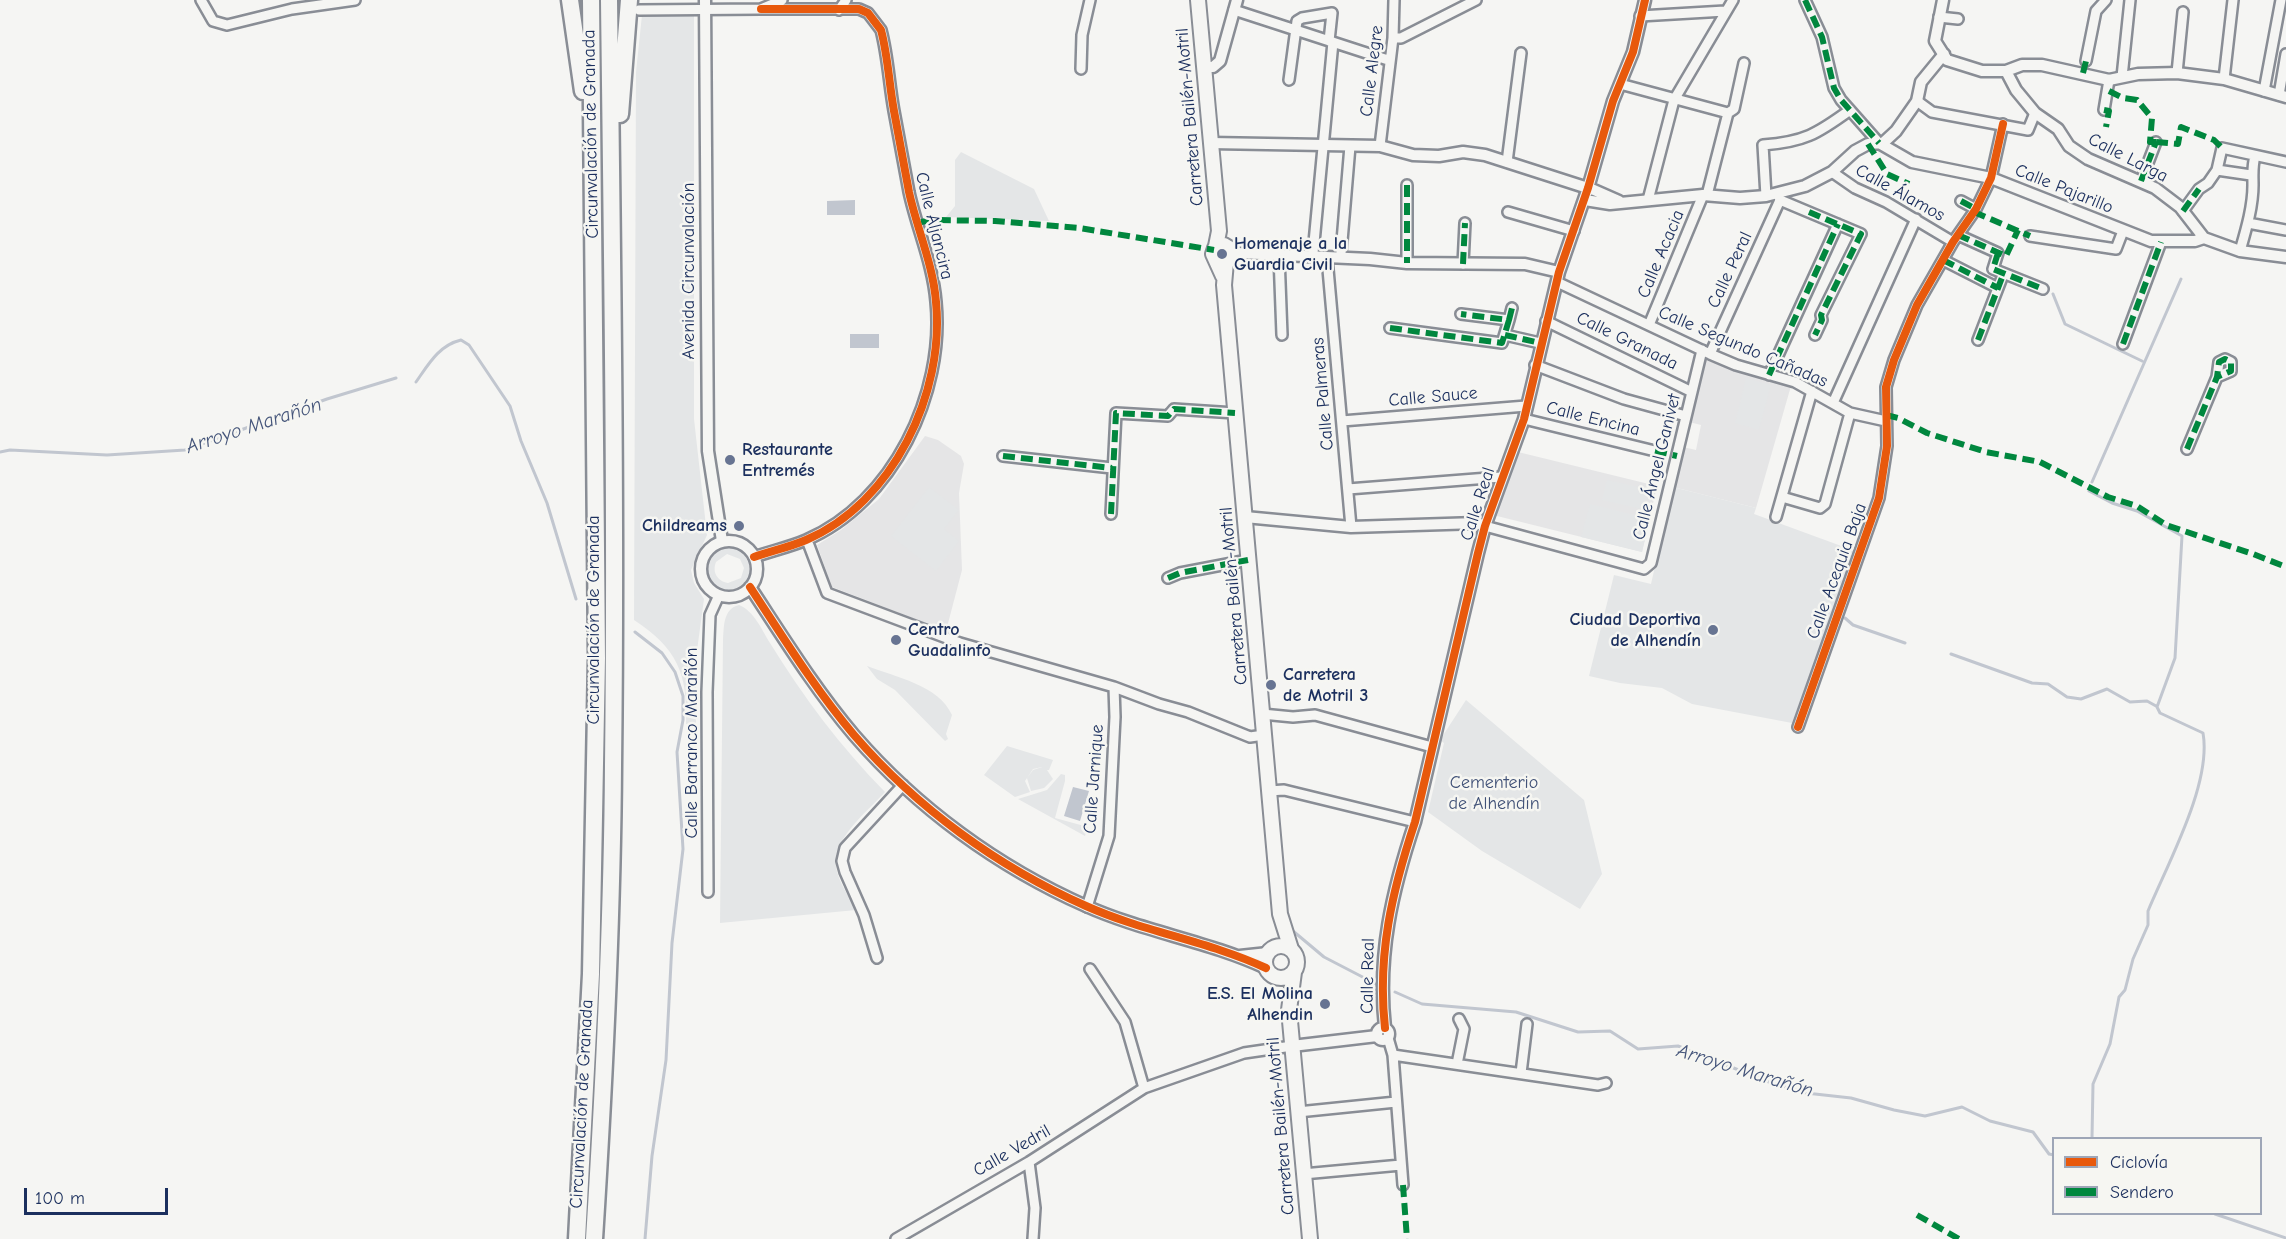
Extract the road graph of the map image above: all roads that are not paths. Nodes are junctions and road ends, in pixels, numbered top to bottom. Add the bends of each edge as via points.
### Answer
1 (201, 0) edge
2 (355, 0) edge
3 (570, 0) edge
4 (591, 0) edge
5 (609, 0) edge
6 (782, 0) edge
7 (848, 0) edge
8 (1090, 0) edge
9 (1198, 0) edge
10 (1394, 0) edge
11 (1476, 0) edge
12 (1645, 0) edge
13 (1733, 0) edge
14 (1805, 0) edge
15 (1943, 0) edge
16 (2106, 0) edge
17 (2130, 0) edge
18 (2233, 0) edge
19 (2281, 0) edge
20 (634, 5) edge
21 (705, 5) edge
22 (1235, 5) edge
23 (856, 8) junction
24 (761, 9) junction
25 (839, 10) junction
26 (1725, 11) junction
27 (2183, 12) dead end
28 (1640, 16) junction
29 (1939, 17) junction
30 (1958, 19) dead end
31 (1296, 30) junction
32 (1393, 39) junction
33 (1331, 41) junction
34 (1521, 53) dead end
35 (1944, 54) junction
36 (2286, 54) edge
37 (1388, 60) junction
38 (2086, 61) dead end
39 (1744, 63) dead end
40 (1204, 67) junction
41 (1081, 69) dead end
42 (2006, 71) junction
43 (2177, 74) junction
44 (2122, 77) junction
45 (2224, 79) junction
46 (1289, 80) dead end
47 (2109, 80) junction
48 (1620, 84) junction
49 (2264, 90) junction
50 (2283, 96) edge
51 (1674, 100) junction
52 (1914, 104) junction
53 (1850, 110) junction
54 (2104, 110) dead end
55 (1728, 113) junction
56 (2035, 113) junction
57 (2003, 124) junction
58 (2156, 142) dead end
59 (1211, 143) junction
60 (1879, 143) junction
61 (1324, 145) junction
62 (1350, 146) junction
63 (1380, 146) junction
64 (593, 149) junction
65 (2255, 156) junction
66 (1507, 162) junction
67 (2286, 162) edge
68 (610, 168) junction
69 (2217, 170) junction
70 (1832, 172) junction
71 (2251, 175) junction
72 (1991, 178) junction
73 (2141, 181) junction
74 (1407, 185) dead end
75 (1588, 188) junction
76 (1705, 195) junction
77 (1766, 196) junction
78 (1779, 197) junction
79 (1585, 200) junction
80 (1647, 200) junction
81 (1619, 201) junction
82 (1960, 201) dead end
83 (1976, 209) junction
84 (2183, 211) junction
85 (1508, 212) dead end
86 (1916, 219) junction
87 (2248, 222) junction
88 (1465, 223) dead end
89 (1838, 224) junction
90 (2286, 230) edge
91 (1574, 231) junction
92 (2123, 231) junction
93 (2030, 236) dead end
94 (1956, 238) junction
95 (2204, 238) junction
96 (2161, 242) junction
97 (2240, 251) junction
98 (1313, 253) dead end
99 (1341, 253) dead end
100 (1226, 256) junction
101 (1279, 256) junction
102 (2286, 257) edge
103 (1327, 258) junction
104 (1943, 260) junction
105 (1407, 263) junction
106 (1463, 264) junction
107 (2003, 275) junction
108 (1558, 277) junction
109 (1998, 288) junction
110 (2043, 290) dead end
111 (1512, 308) dead end
112 (1461, 314) dead end
113 (1509, 320) junction
114 (1546, 321) junction
115 (1649, 325) junction
116 (1390, 328) dead end
117 (1282, 335) dead end
118 (1505, 335) junction
119 (1815, 335) dead end
120 (1978, 340) dead end
121 (1540, 343) junction
122 (2123, 344) dead end
123 (1706, 352) junction
124 (1535, 365) junction
125 (1769, 375) junction
126 (2217, 377) dead end
127 (1812, 391) junction
128 (1692, 392) junction
129 (1833, 403) junction
130 (1526, 406) junction
131 (1235, 413) junction
132 (1850, 413) junction
133 (1686, 416) junction
134 (1524, 419) junction
135 (1342, 421) junction
136 (1886, 421) junction
137 (2187, 449) dead end
138 (1655, 451) dead end
139 (1003, 456) dead end
140 (1112, 468) junction
141 (1502, 477) junction
142 (1348, 489) junction
143 (1782, 497) junction
144 (1111, 514) dead end
145 (1245, 517) junction
146 (1776, 517) dead end
147 (1485, 526) junction
148 (1352, 527) junction
149 (807, 540) junction
150 (722, 541) junction
151 (754, 557) junction
152 (1248, 560) junction
153 (1168, 578) dead end
154 (750, 587) junction
155 (718, 595) junction
156 (1114, 687) junction
157 (1262, 714) junction
158 (1798, 727) dead end
159 (1264, 735) junction
160 (1432, 747) junction
161 (903, 785) junction
162 (1269, 791) junction
163 (1415, 822) junction
164 (708, 892) dead end
165 (1087, 907) junction
166 (1280, 914) junction
167 (1291, 949) junction
168 (1271, 950) junction
169 (1240, 956) junction
170 (877, 958) dead end
171 (1090, 969) dead end
172 (1294, 972) junction
173 (1271, 973) junction
174 (1289, 1010) junction
175 (1459, 1019) dead end
176 (1527, 1024) dead end
177 (1383, 1034) junction
178 (1292, 1046) junction
179 (1393, 1055) junction
180 (1457, 1065) junction
181 (1521, 1074) junction
182 (1606, 1083) dead end
183 (1144, 1088) junction
184 (1396, 1102) junction
185 (1298, 1112) junction
186 (1029, 1162) junction
187 (1401, 1165) junction
188 (1304, 1174) junction
189 (1403, 1185) dead end
190 (577, 1239) edge
191 (594, 1239) edge
192 (896, 1239) edge
193 (1034, 1239) edge
194 (1310, 1239) edge

1 - 2 street via 213,21 227,25 292,9
3 - 64 highway via 585,118
4 - 64 highway, Circunvalación de Granada
5 - 68 highway, Circunvalación de Granada
6 - 24 street
7 - 23 street, Calle Aljancira
7 - 25 street, Calle Aljancira
8 - 41 street via 1082,35
9 - 40 main road, Carretera Bailén-Motril
10 - 32 street, Calle Alegre
11 - 32 street
12 - 28 street, Calle Real
13 - 26 street
14 - 53 street via 1822,37 1834,88
15 - 29 street
16 - 38 street via 2096,11
17 - 44 street
18 - 45 street
19 - 49 street
20 - 21 street
20 - 68 highway via 618,140
21 - 24 street
21 - 150 street, Avenida Circunvalación via 707,440
22 - 31 street
22 - 40 street via 1220,61 1213,67
23 - 25 street
23 - 149 street, Calle Aljancira via 868,13 882,36 938,320 927,396 893,464 858,504
24 - 25 street
26 - 28 street
26 - 51 street
27 - 43 street
28 - 48 street, Calle Real via 1633,52
29 - 30 street
29 - 35 street via 1935,41
31 - 33 street
31 - 33 street via 1297,21 1302,18 1332,13
31 - 46 street
32 - 37 street, Calle Alegre
33 - 37 street
33 - 61 street
34 - 66 street
35 - 42 street via 1954,64 1982,71
35 - 52 street via 1921,82
36 - 50 street
37 - 63 street, Calle Alegre
39 - 55 street, Calle Acacia via 1734,109
40 - 59 main road, Carretera Bailén-Motril
42 - 47 street via 2022,65 2042,65
42 - 56 street, Calle Larga
43 - 44 street
43 - 45 street
44 - 47 street
45 - 49 street
47 - 54 street
48 - 51 street
48 - 75 street, Calle Real
49 - 50 street
51 - 55 street
51 - 80 street
52 - 57 street via 1932,112
52 - 60 street via 1896,131
53 - 60 street
53 - 77 street via 1806,138 1763,145
55 - 76 street, Calle Acacia
56 - 57 street via 2028,130
56 - 73 street, Calle Larga via 2088,159
57 - 72 street, Calle Acequia Baja
58 - 73 street
59 - 61 street
59 - 100 main road, Carretera Bailén-Motril via 1219,231
60 - 70 street via 1856,151
60 - 72 street, Calle Pajarillo via 1912,162
61 - 62 street
61 - 98 street
62 - 63 street
62 - 99 street
63 - 66 street via 1413,155 1485,154
64 - 190 highway, Circunvalación de Granada via 598,545 596,779 591,974
65 - 67 street
65 - 69 street via 2222,148
65 - 71 street
66 - 75 street
68 - 191 highway, Circunvalación de Granada via 614,770
69 - 71 street
69 - 84 street
70 - 78 street
70 - 86 street, Calle Álamos
71 - 87 street
72 - 83 street, Calle Acequia Baja
72 - 92 street, Calle Pajarillo
73 - 84 street, Calle Larga
74 - 105 street
75 - 79 street, Calle Real
75 - 81 street
76 - 77 street
76 - 80 street
76 - 115 street, Calle Acacia
77 - 78 street
78 - 89 street
78 - 123 street, Calle Peral
79 - 81 street via 1610,204
79 - 91 street, Calle Real
80 - 81 street
82 - 83 street
83 - 94 street, Calle Acequia Baja
84 - 95 street, Calle Larga
85 - 91 street
86 - 94 street, Calle Álamos
86 - 129 street
87 - 90 street
87 - 97 street
88 - 106 street
89 - 119 street via 1861,234
89 - 125 street
91 - 108 street, Calle Real
92 - 93 street via 2116,249
92 - 96 street, Calle Pajarillo
94 - 104 street, Calle Acequia Baja
94 - 107 street, Calle Álamos via 1998,252 1993,269
95 - 96 street, Calle Pajarillo
95 - 97 street
96 - 122 street
97 - 102 street
100 - 101 street
100 - 131 main road, Carretera Bailén-Motril
101 - 103 street
101 - 117 street
103 - 105 street
103 - 135 street, Calle Palmeras
104 - 109 street
104 - 136 street, Calle Acequia Baja via 1917,305 1894,360 1886,387
105 - 106 street
106 - 108 street via 1525,264
107 - 109 street
107 - 110 street
108 - 114 street, Calle Real
108 - 115 street, Calle Segundo Cañadas
109 - 120 street
111 - 113 street
112 - 113 street
113 - 118 street
114 - 121 street, Calle Real
114 - 128 street, Calle Granada
115 - 123 street, Calle Segundo Cañadas
116 - 118 street via 1502,343
118 - 121 street
121 - 124 street, Calle Real
123 - 125 street, Calle Segundo Cañadas
123 - 128 street, Calle Ángel Ganivet
124 - 130 street, Calle Real
124 - 133 street via 1624,399
125 - 127 street, Calle Segundo Cañadas
126 - 137 street
127 - 129 street, Calle Segundo Cañadas
127 - 143 street
128 - 133 street, Calle Ángel Ganivet
129 - 132 street, Calle Segundo Cañadas
130 - 134 street, Calle Real
130 - 135 street, Calle Sauce
131 - 140 street via 1174,409 1168,416 1116,412
131 - 145 main road, Carretera Bailén-Motril
132 - 136 street, Calle Segundo Cañadas
132 - 143 street via 1825,504 1820,508
133 - 147 street, Calle Ángel Ganivet via 1651,564 1644,569
134 - 138 street, Calle Encina
134 - 141 street, Calle Real
135 - 142 street, Calle Palmeras
136 - 158 street, Calle Acequia Baja via 1887,446 1879,498
139 - 140 street
140 - 144 street
141 - 142 street
141 - 147 street, Calle Real
142 - 148 street, Calle Palmeras
143 - 146 street
145 - 148 street
145 - 152 main road, Carretera Bailén-Motril
147 - 148 street via 1477,523
147 - 160 street, Calle Real
149 - 151 street, Calle Aljancira
149 - 156 street via 827,594 960,643
150 - 151 street via 744,545
150 - 155 street via 709,549 701,563 702,579
151 - 154 street via 756,573
152 - 153 street
152 - 157 main road, Carretera Bailén-Motril
154 - 155 street via 735,596
154 - 161 street via 834,710
155 - 164 street, Calle Barranco Marañón via 710,615 707,692
156 - 159 street via 1250,737
156 - 165 street, Calle Jarnique via 1109,836
157 - 159 main road, Carretera Bailén-Motril
157 - 160 street via 1315,714
159 - 162 main road, Carretera Bailén-Motril
160 - 163 street, Calle Real
161 - 165 street via 975,844
161 - 170 street via 845,849 842,861
162 - 163 street via 1284,790
162 - 166 main road, Carretera Bailén-Motril
163 - 177 street, Calle Real via 1385,931
165 - 169 street
166 - 167 main road, Carretera Bailén-Motril
166 - 168 main road, Carretera Bailén-Motril
167 - 168 main road via 1282,946
167 - 172 main road via 1297,961
168 - 169 street
168 - 173 main road
169 - 173 street
171 - 183 street via 1125,1022
172 - 173 main road via 1285,978
172 - 174 main road, Carretera Bailén-Motril
173 - 174 main road, Carretera Bailén-Motril
174 - 178 main road, Carretera Bailén-Motril
175 - 180 street via 1464,1029
176 - 181 street
177 - 178 street
177 - 179 street
178 - 183 street, Calle Vedril via 1244,1053
178 - 185 main road, Carretera Bailén-Motril
179 - 180 street
179 - 184 street
180 - 181 street
181 - 182 street
183 - 186 street, Calle Vedril
184 - 185 street
184 - 187 street
185 - 188 main road, Carretera Bailén-Motril
186 - 192 street, Calle Vedril
186 - 193 street via 1035,1208
187 - 188 street
187 - 189 street
188 - 194 main road, Carretera Bailén-Motril

